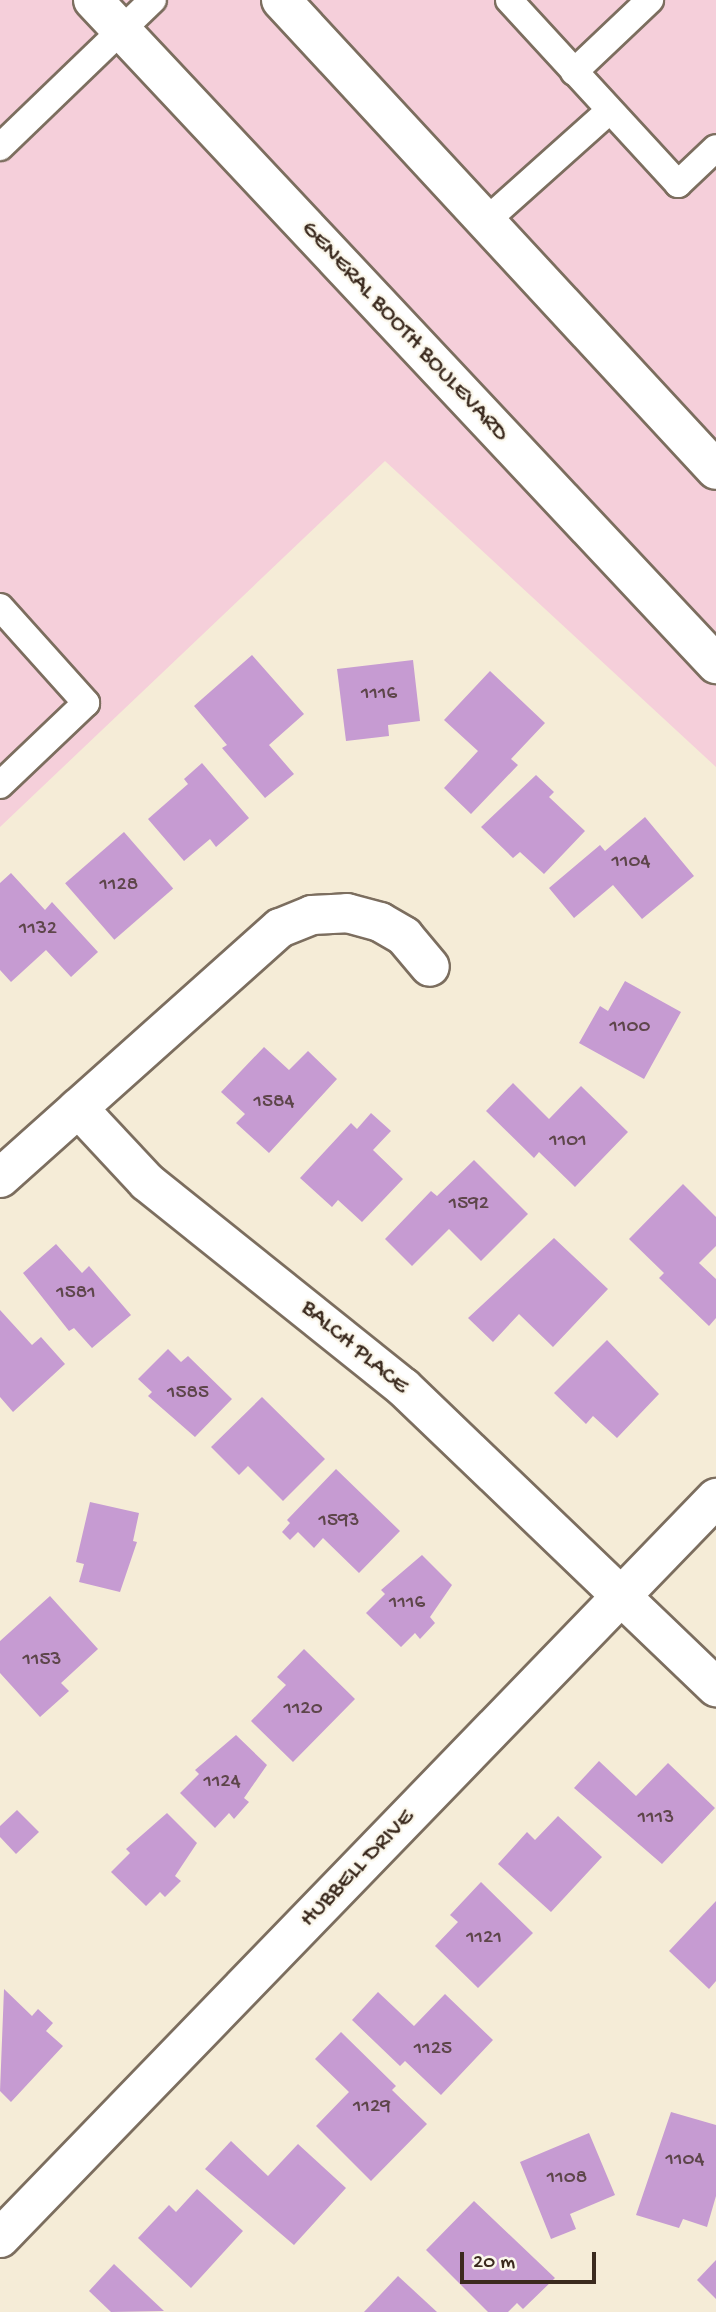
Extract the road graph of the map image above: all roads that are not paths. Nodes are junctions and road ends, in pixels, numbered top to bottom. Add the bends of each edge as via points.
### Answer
1 (93, 0) edge
2 (153, 0) edge
3 (281, 0) edge
4 (509, 0) edge
5 (626, 0) edge
6 (650, 0) edge
7 (122, 31) junction
8 (568, 65) junction
9 (609, 111) junction
10 (0, 147) edge
11 (716, 148) edge
12 (486, 220) junction
13 (716, 470) edge
14 (0, 607) edge
15 (716, 664) edge
16 (0, 785) edge
17 (430, 967) dead end
18 (78, 1108) junction
19 (0, 1178) edge
20 (716, 1498) edge
21 (622, 1597) junction
22 (716, 1687) edge
23 (0, 2238) edge

1 - 7 main road, GENERAL BOOTH BOULEVARD
2 - 7 lane
3 - 12 main road
4 - 8 lane
5 - 8 lane
6 - 8 lane
7 - 10 lane
7 - 15 main road, GENERAL BOOTH BOULEVARD
8 - 9 lane
9 - 11 lane via 678,184
9 - 12 lane
12 - 13 main road
14 - 16 lane via 86,703
17 - 18 main road via 404,936 380,922 347,913 312,915 280,928
18 - 19 main road
18 - 21 main road, BALCH PLACE via 147,1182 403,1387
20 - 21 main road, HUBBELL DRIVE
21 - 22 main road, BALCH PLACE
21 - 23 main road, HUBBELL DRIVE

